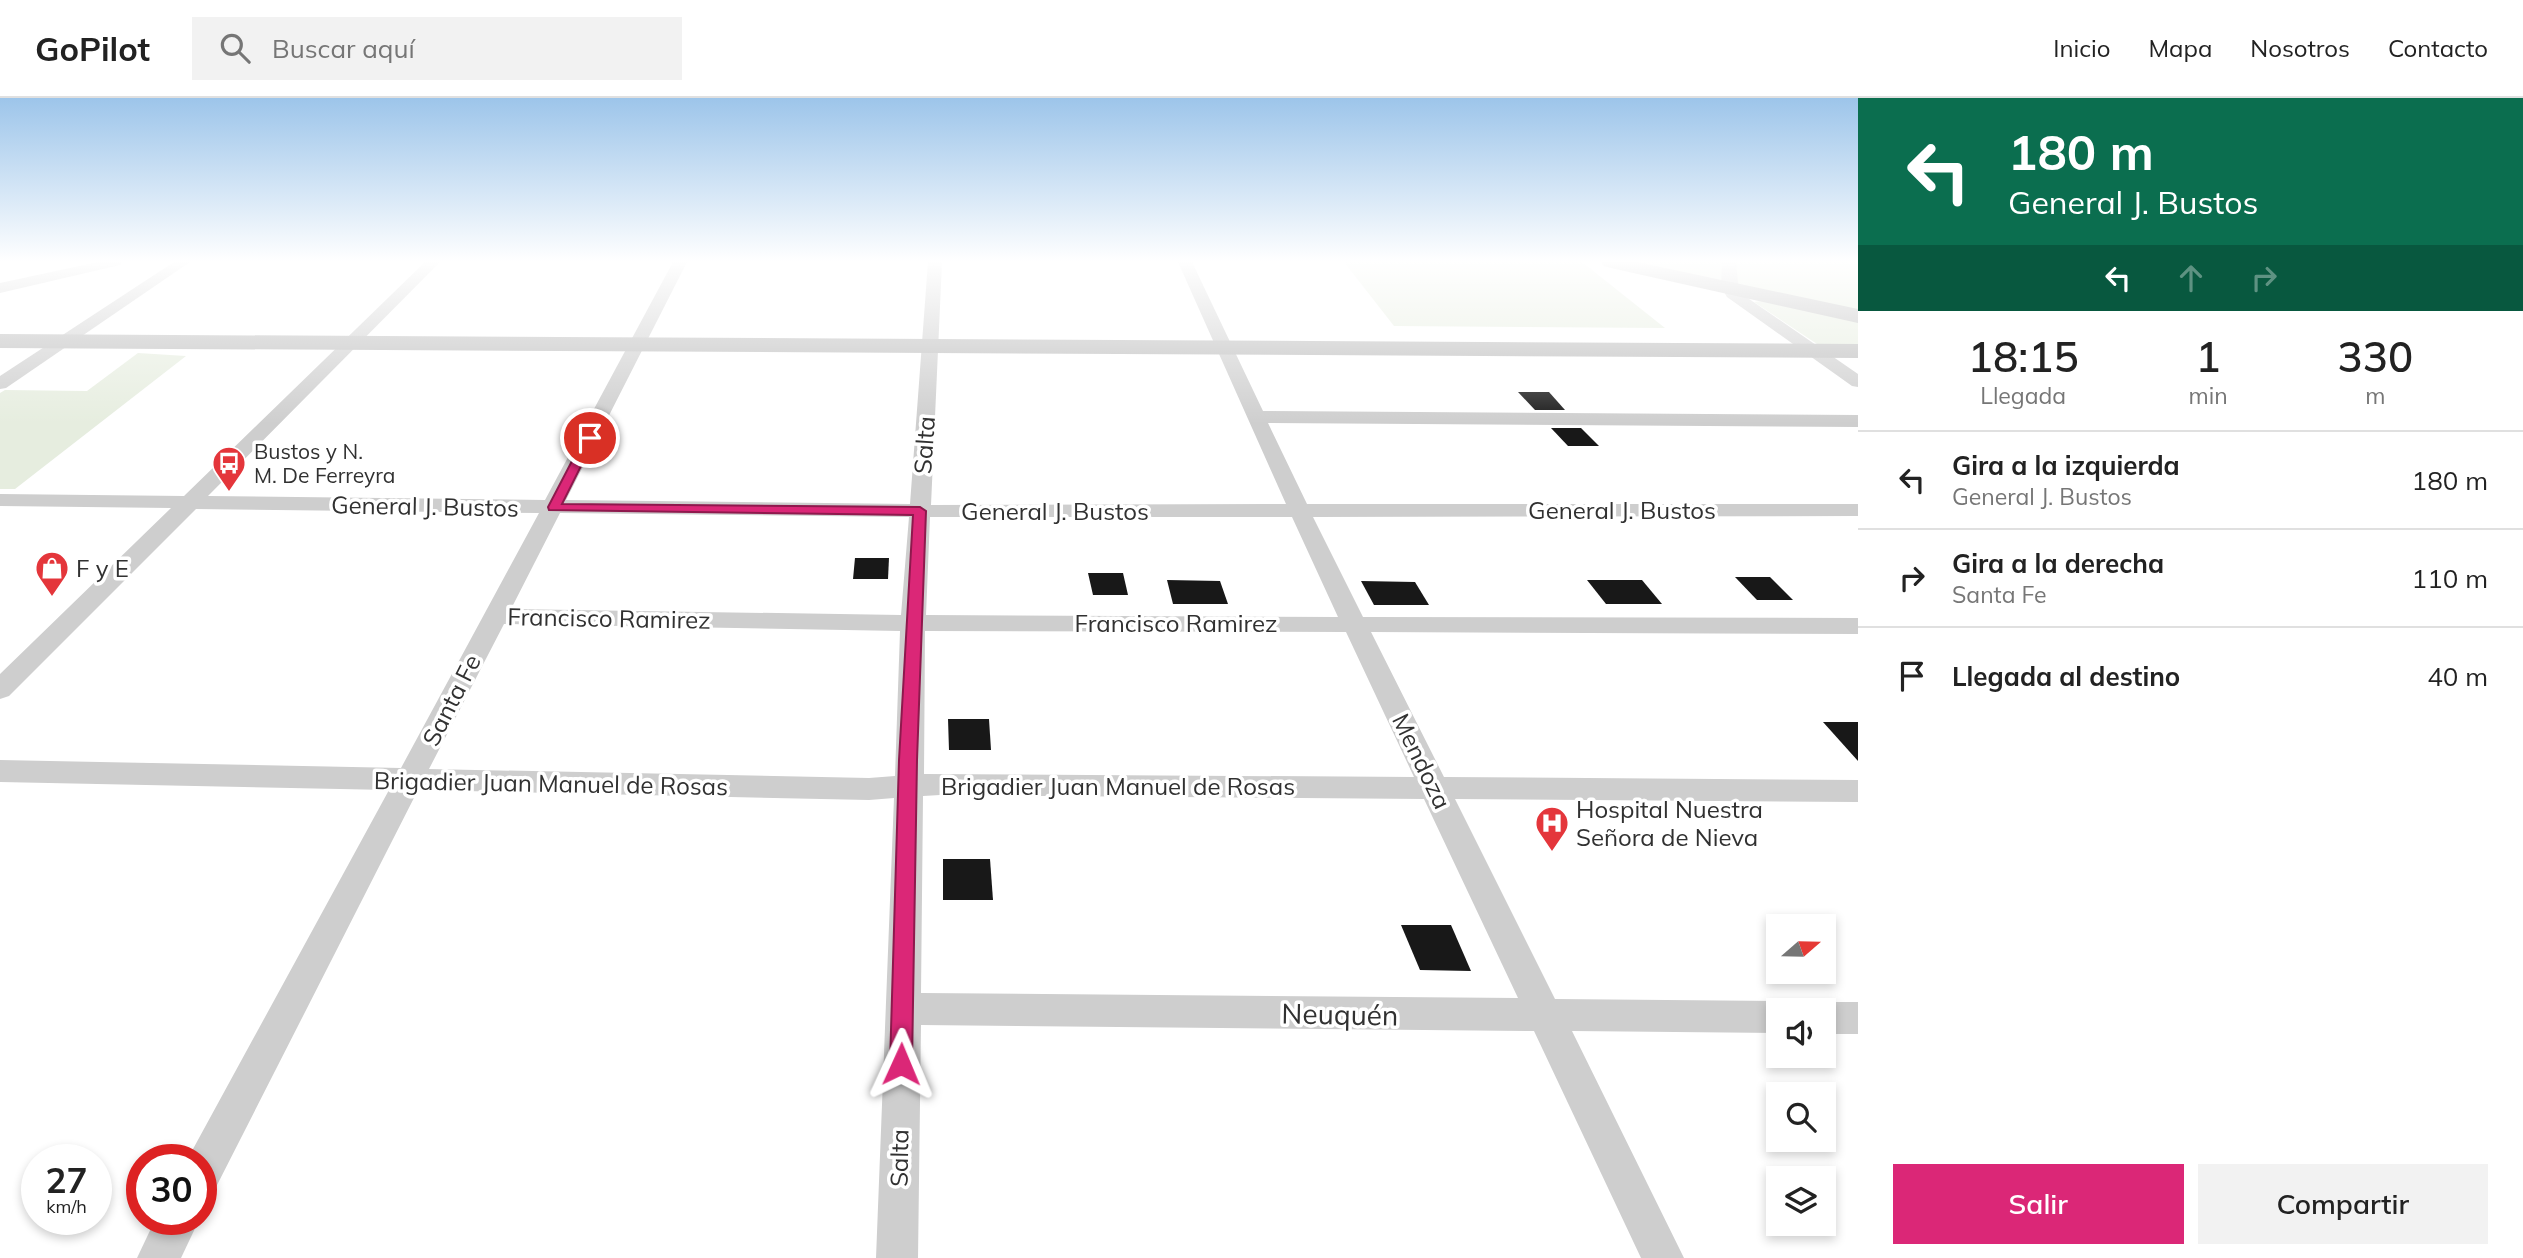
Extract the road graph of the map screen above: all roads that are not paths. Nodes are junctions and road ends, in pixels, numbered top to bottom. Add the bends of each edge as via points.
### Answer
1 (102, 316) edge
2 (378, 316) edge
3 (652, 316) edge
4 (931, 316) edge
5 (1210, 316) edge
6 (1762, 316) edge
7 (0, 341) edge
8 (64, 342) junction
9 (350, 344) junction
10 (637, 344) junction
11 (930, 347) junction
12 (1225, 349) junction
13 (1813, 351) junction
14 (1858, 351) edge
15 (1858, 382) edge
16 (0, 384) edge
17 (1255, 417) junction
18 (1858, 421) edge
19 (0, 500) edge
20 (189, 503) junction
21 (554, 507) junction
22 (1298, 510) junction
23 (1858, 510) edge
24 (920, 511) junction
25 (494, 616) junction
26 (913, 623) junction
27 (1355, 623) junction
28 (1858, 626) edge
29 (0, 690) edge
30 (0, 771) edge
31 (409, 781) junction
32 (907, 787) junction
33 (1434, 787) junction
34 (1858, 791) edge
35 (902, 1009) junction
36 (1545, 1016) junction
37 (1766, 1017) edge
38 (1836, 1017) edge
39 (1858, 1018) edge
40 (217, 1145) edge
41 (170, 1235) edge
42 (158, 1258) edge
43 (897, 1258) edge
44 (1663, 1258) edge

1 - 8 street
2 - 9 street
3 - 10 street, Santa Fe
4 - 11 street, Salta
5 - 12 street, Mendoza
6 - 13 street
7 - 8 main road
8 - 9 main road
8 - 16 street
9 - 10 main road
9 - 20 street
10 - 11 main road
10 - 21 street, Santa Fe
11 - 12 main road
11 - 24 street, Salta
12 - 13 main road
12 - 17 street, Mendoza
13 - 14 main road
13 - 15 street
17 - 18 street
17 - 22 street, Mendoza
19 - 20 street, General J. Bustos
20 - 21 street, General J. Bustos
20 - 29 street
21 - 24 street, General J. Bustos
21 - 25 street, Santa Fe
22 - 23 street, General J. Bustos
22 - 24 street, General J. Bustos
22 - 27 street, Mendoza
24 - 26 street, Salta
25 - 26 street, Francisco Ramirez
25 - 31 street, Santa Fe
26 - 27 street, Francisco Ramirez
26 - 32 street, Salta
27 - 28 street, Francisco Ramirez
27 - 33 street, Mendoza
30 - 31 street, Brigadier Juan Manuel de Rosas
31 - 32 street, Brigadier Juan Manuel de Rosas
31 - 40 street, Santa Fe
32 - 33 street, Brigadier Juan Manuel de Rosas
32 - 35 street, Salta
33 - 34 street, Brigadier Juan Manuel de Rosas
33 - 36 street, Mendoza
35 - 36 street, Neuquén
35 - 43 street, Salta
36 - 37 street, Neuquén
36 - 44 street, Mendoza
38 - 39 street
41 - 42 street

